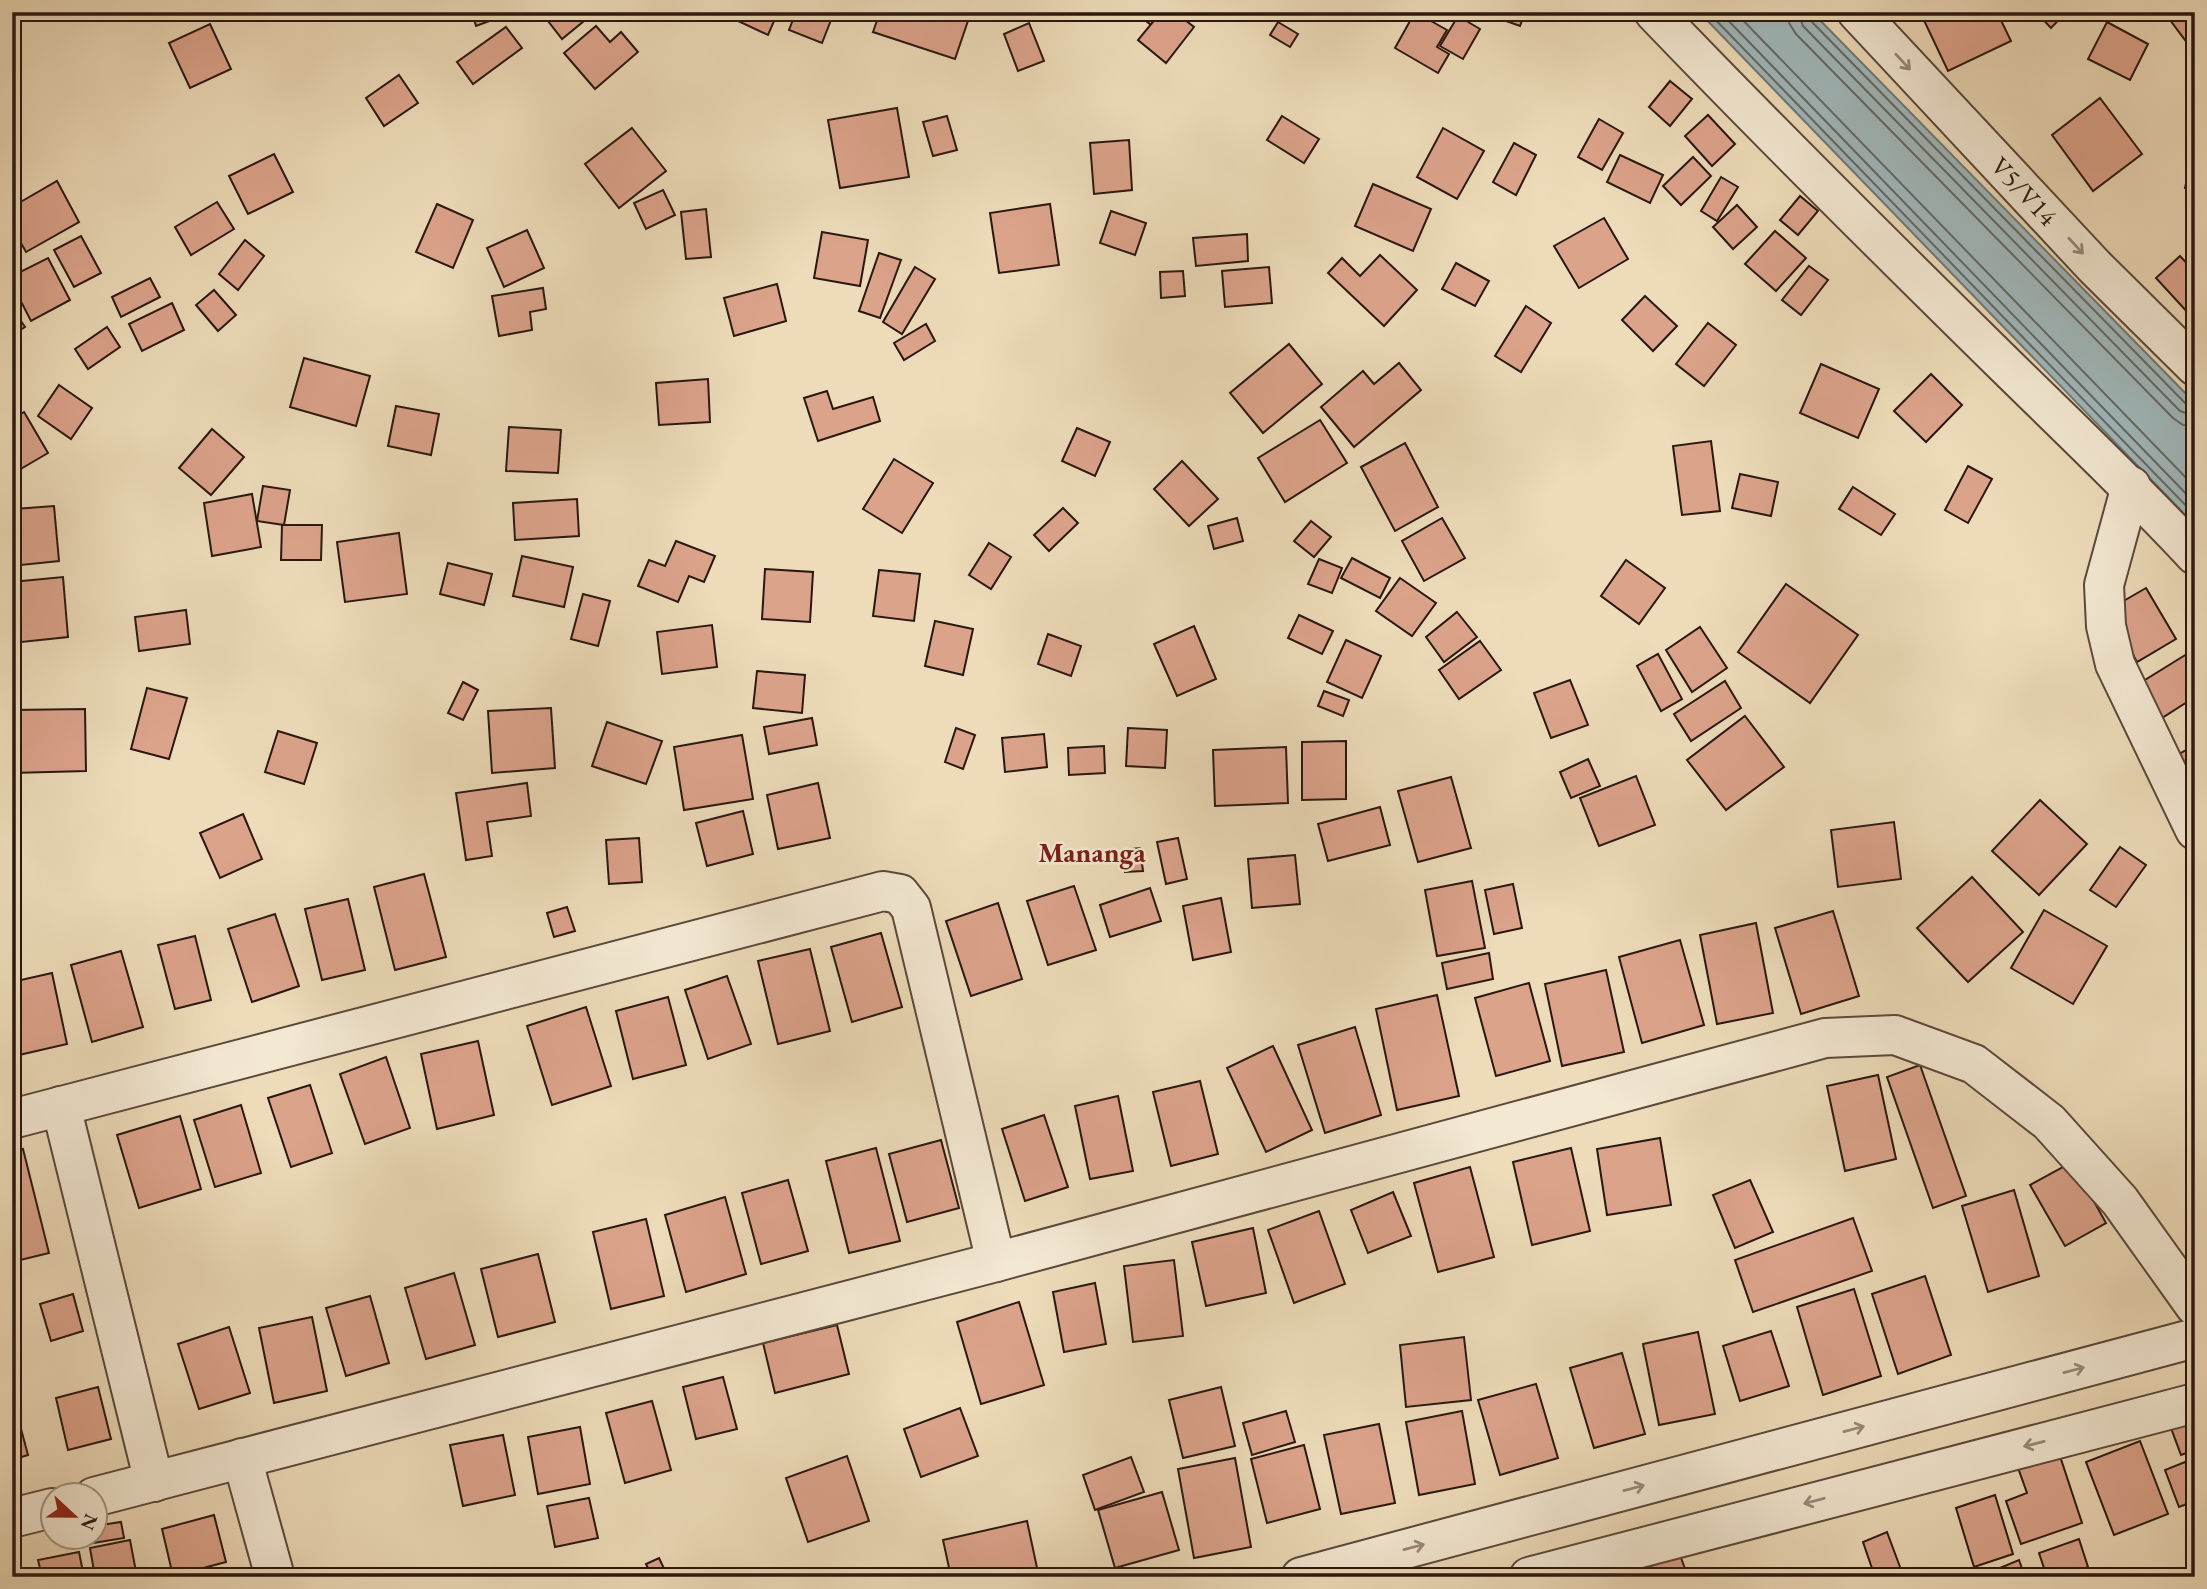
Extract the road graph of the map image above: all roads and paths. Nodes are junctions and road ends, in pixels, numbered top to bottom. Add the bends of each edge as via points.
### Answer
1 (1654, 12) edge
2 (1857, 12) edge
3 (2195, 366) edge
4 (2130, 486) junction
5 (2195, 555) edge
6 (2195, 830) edge
7 (61, 1106) junction
8 (12, 1119) edge
9 (996, 1262) junction
10 (2195, 1306) edge
11 (2195, 1338) edge
12 (2195, 1403) edge
13 (242, 1458) junction
14 (154, 1482) junction
15 (108, 1494) edge
16 (38, 1512) edge
17 (12, 1518) edge
18 (275, 1577) edge
19 (1301, 1577) edge
20 (1529, 1577) edge

1 - 4 street
2 -> 3 street, V5/V14 via 2095,267
4 - 5 street
4 - 6 street via 2104,585 2106,626 2115,664
7 - 8 street
7 - 9 street via 883,891 900,894 911,908
7 - 14 street
9 - 10 street via 1825,1038 1895,1035 1974,1065 2049,1122 2120,1201
9 - 13 street
19 -> 11 street
12 -> 20 street
13 - 14 street
13 - 18 street
14 - 15 street
16 - 17 street

